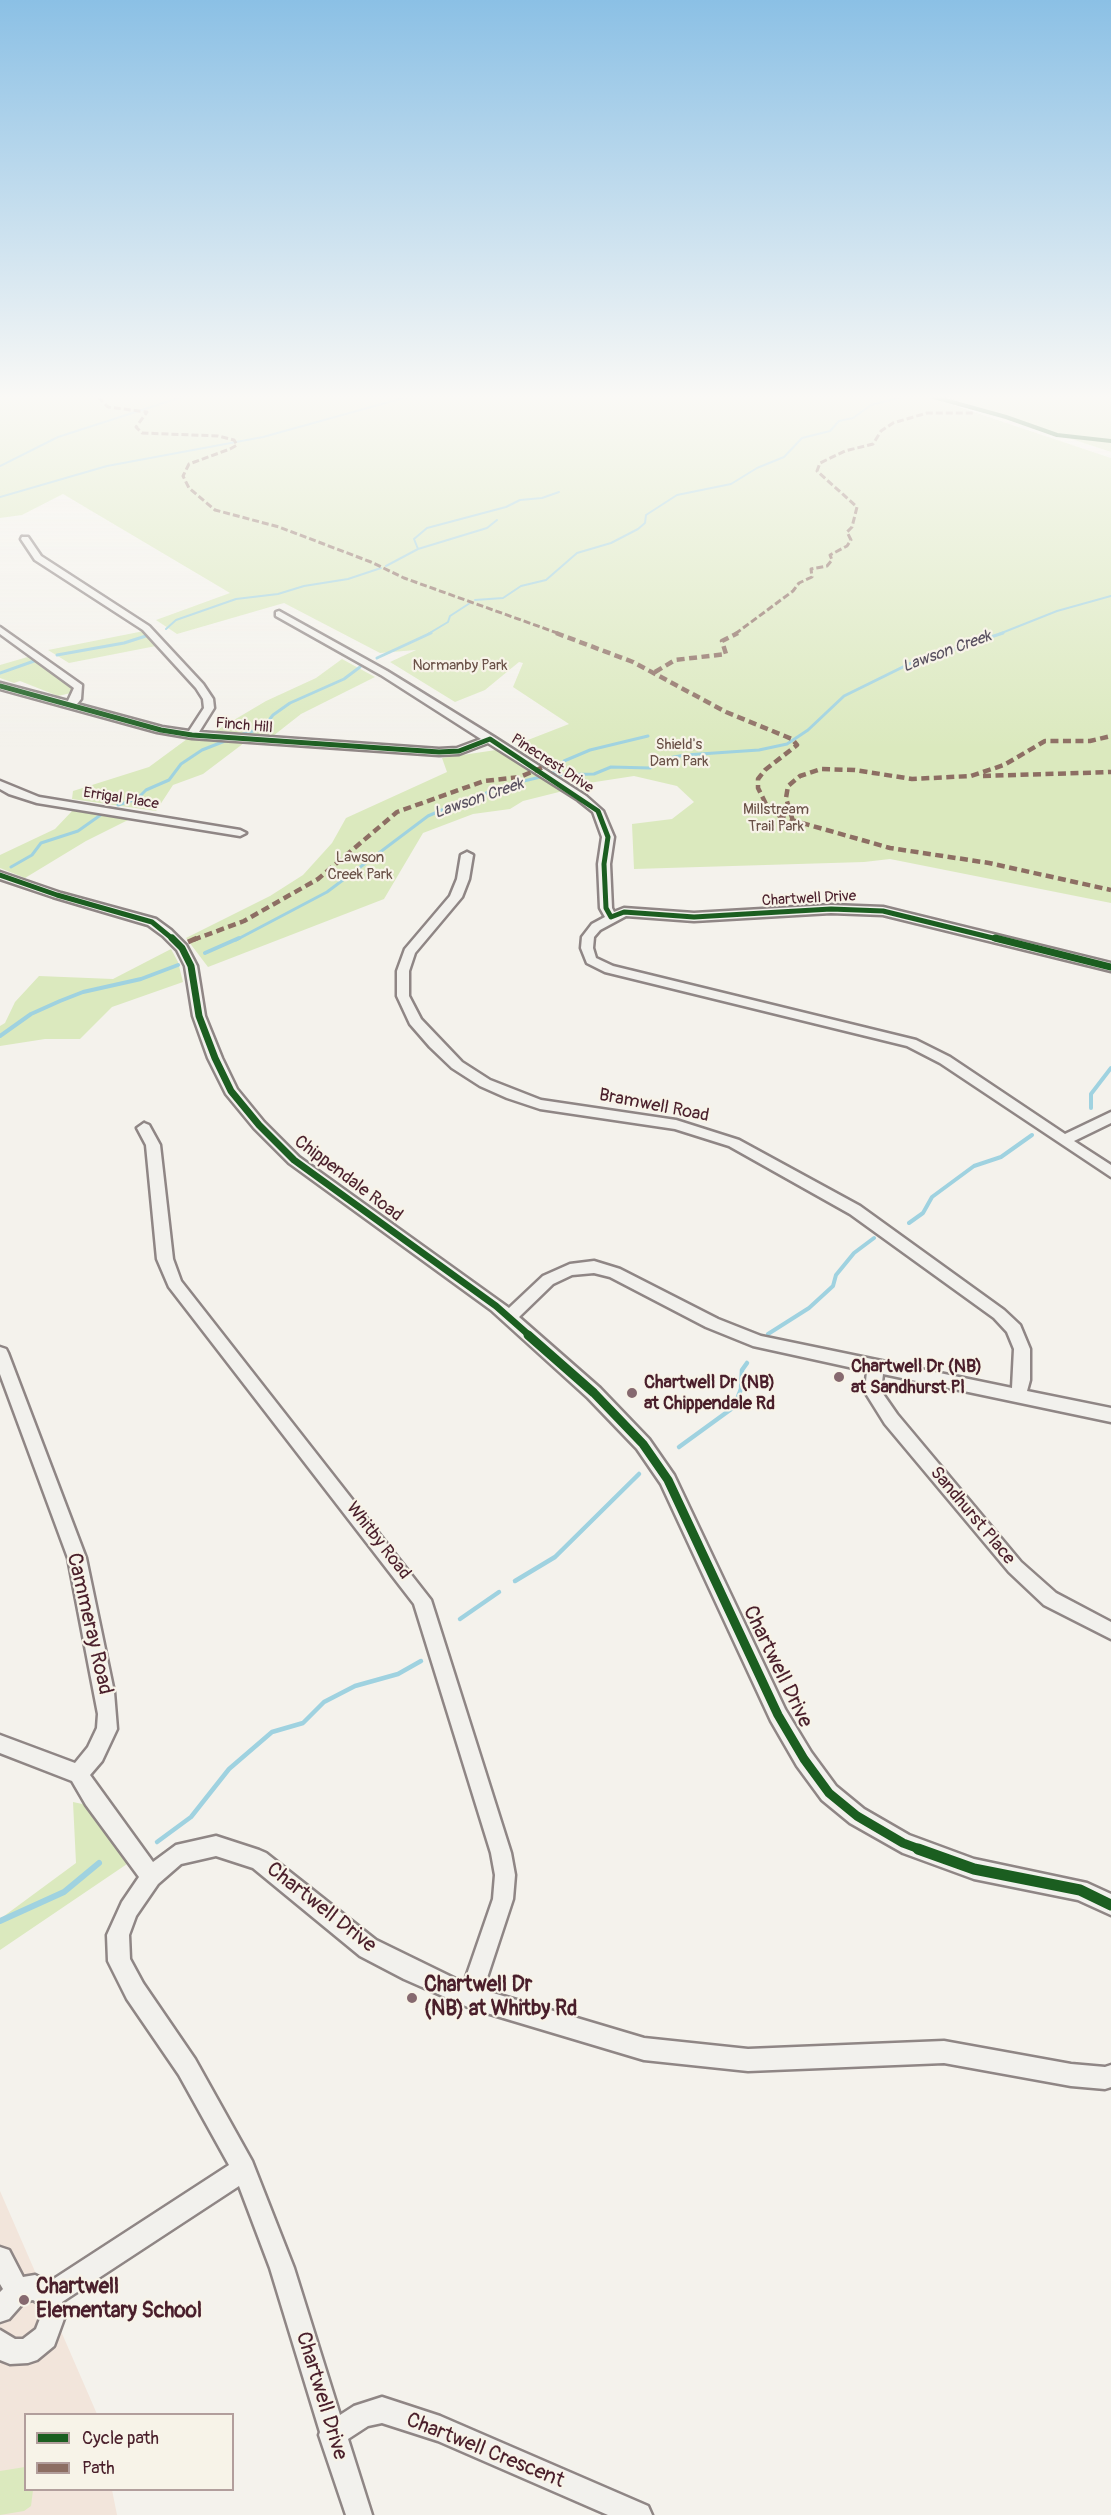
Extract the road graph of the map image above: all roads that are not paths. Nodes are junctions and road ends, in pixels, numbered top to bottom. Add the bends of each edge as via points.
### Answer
1 (25, 539) dead end
2 (279, 614) dead end
3 (0, 630) edge
4 (0, 686) edge
5 (12, 690) junction
6 (3, 698) dead end
7 (70, 705) junction
8 (192, 735) junction
9 (490, 739) junction
10 (0, 784) edge
11 (240, 832) dead end
12 (467, 855) dead end
13 (0, 875) edge
14 (611, 917) junction
15 (1111, 967) edge
16 (1111, 1118) edge
17 (144, 1128) dead end
18 (1066, 1139) junction
19 (1111, 1172) edge
20 (509, 1317) junction
21 (0, 1353) edge
22 (875, 1368) junction
23 (1018, 1395) junction
24 (1111, 1415) edge
25 (1111, 1631) edge
26 (0, 1744) edge
27 (79, 1774) junction
28 (151, 1877) junction
29 (1111, 1905) edge
30 (470, 1997) junction
31 (1111, 2076) edge
32 (244, 2169) junction
33 (0, 2259) edge
34 (17, 2290) junction
35 (49, 2296) junction
36 (0, 2310) edge
37 (0, 2342) edge
38 (332, 2435) junction
39 (359, 2515) edge
40 (639, 2515) edge

1 - 8 street via 38,558 146,628 200,686 209,708
2 - 9 street, Pinecrest Drive
3 - 7 street via 79,687
4 - 5 street, Finch Hill
5 - 6 street
5 - 7 street, Finch Hill
7 - 8 street, Finch Hill
8 - 9 street, Finch Hill via 439,752 459,751
9 - 14 street, Pinecrest Drive via 598,812 608,837 604,864 606,908
10 - 11 street, Errigal Place via 37,800
12 - 23 street, Bramwell Road via 456,897 409,952 402,971 402,996 415,1021 435,1044 466,1071 512,1095 540,1104 676,1125 734,1143 855,1210 991,1307 1014,1329 1022,1349
13 - 20 street, Chippendale Road via 152,922 167,933 182,948 191,966 200,1016 215,1058 231,1091 259,1125 302,1166
14 - 15 street, Chartwell Drive via 624,912 694,917 831,909 883,911
14 - 18 street via 588,937 587,948 591,960 609,969 911,1043 945,1060
16 - 18 street
17 - 30 street, Whitby Road via 153,1145 165,1259 174,1283 422,1600 505,1875 503,1899
18 - 19 street
20 - 22 street via 548,1280 570,1270 594,1267 615,1273 712,1323 759,1341
20 - 29 street, Chartwell Drive via 594,1393 643,1444 662,1471 778,1715 830,1793 857,1816 903,1843 974,1869 1080,1890
21 - 27 street, Cammeray Road via 77,1558 105,1692 107,1729 95,1754
22 - 23 street
22 - 25 street, Sandhurst Place via 873,1392 891,1419 1015,1567 1050,1599
23 - 24 street
26 - 27 street
27 - 28 street
28 - 30 street, Chartwell Drive via 176,1855 216,1846 259,1860 368,1947
28 - 32 street, Chartwell Drive via 129,1909 118,1935 119,1961 187,2067
30 - 31 street, Chartwell Drive via 645,2049 748,2060 944,2052 1071,2074
32 - 35 street
32 - 38 street, Chartwell Drive via 282,2268
33 - 34 street
34 - 35 street via 35,2287
34 - 36 street
35 - 37 street via 53,2316 37,2346 19,2353 10,2352
38 - 39 street, Chartwell Drive
38 - 40 street, Chartwell Crescent via 363,2415 382,2410 440,2429

